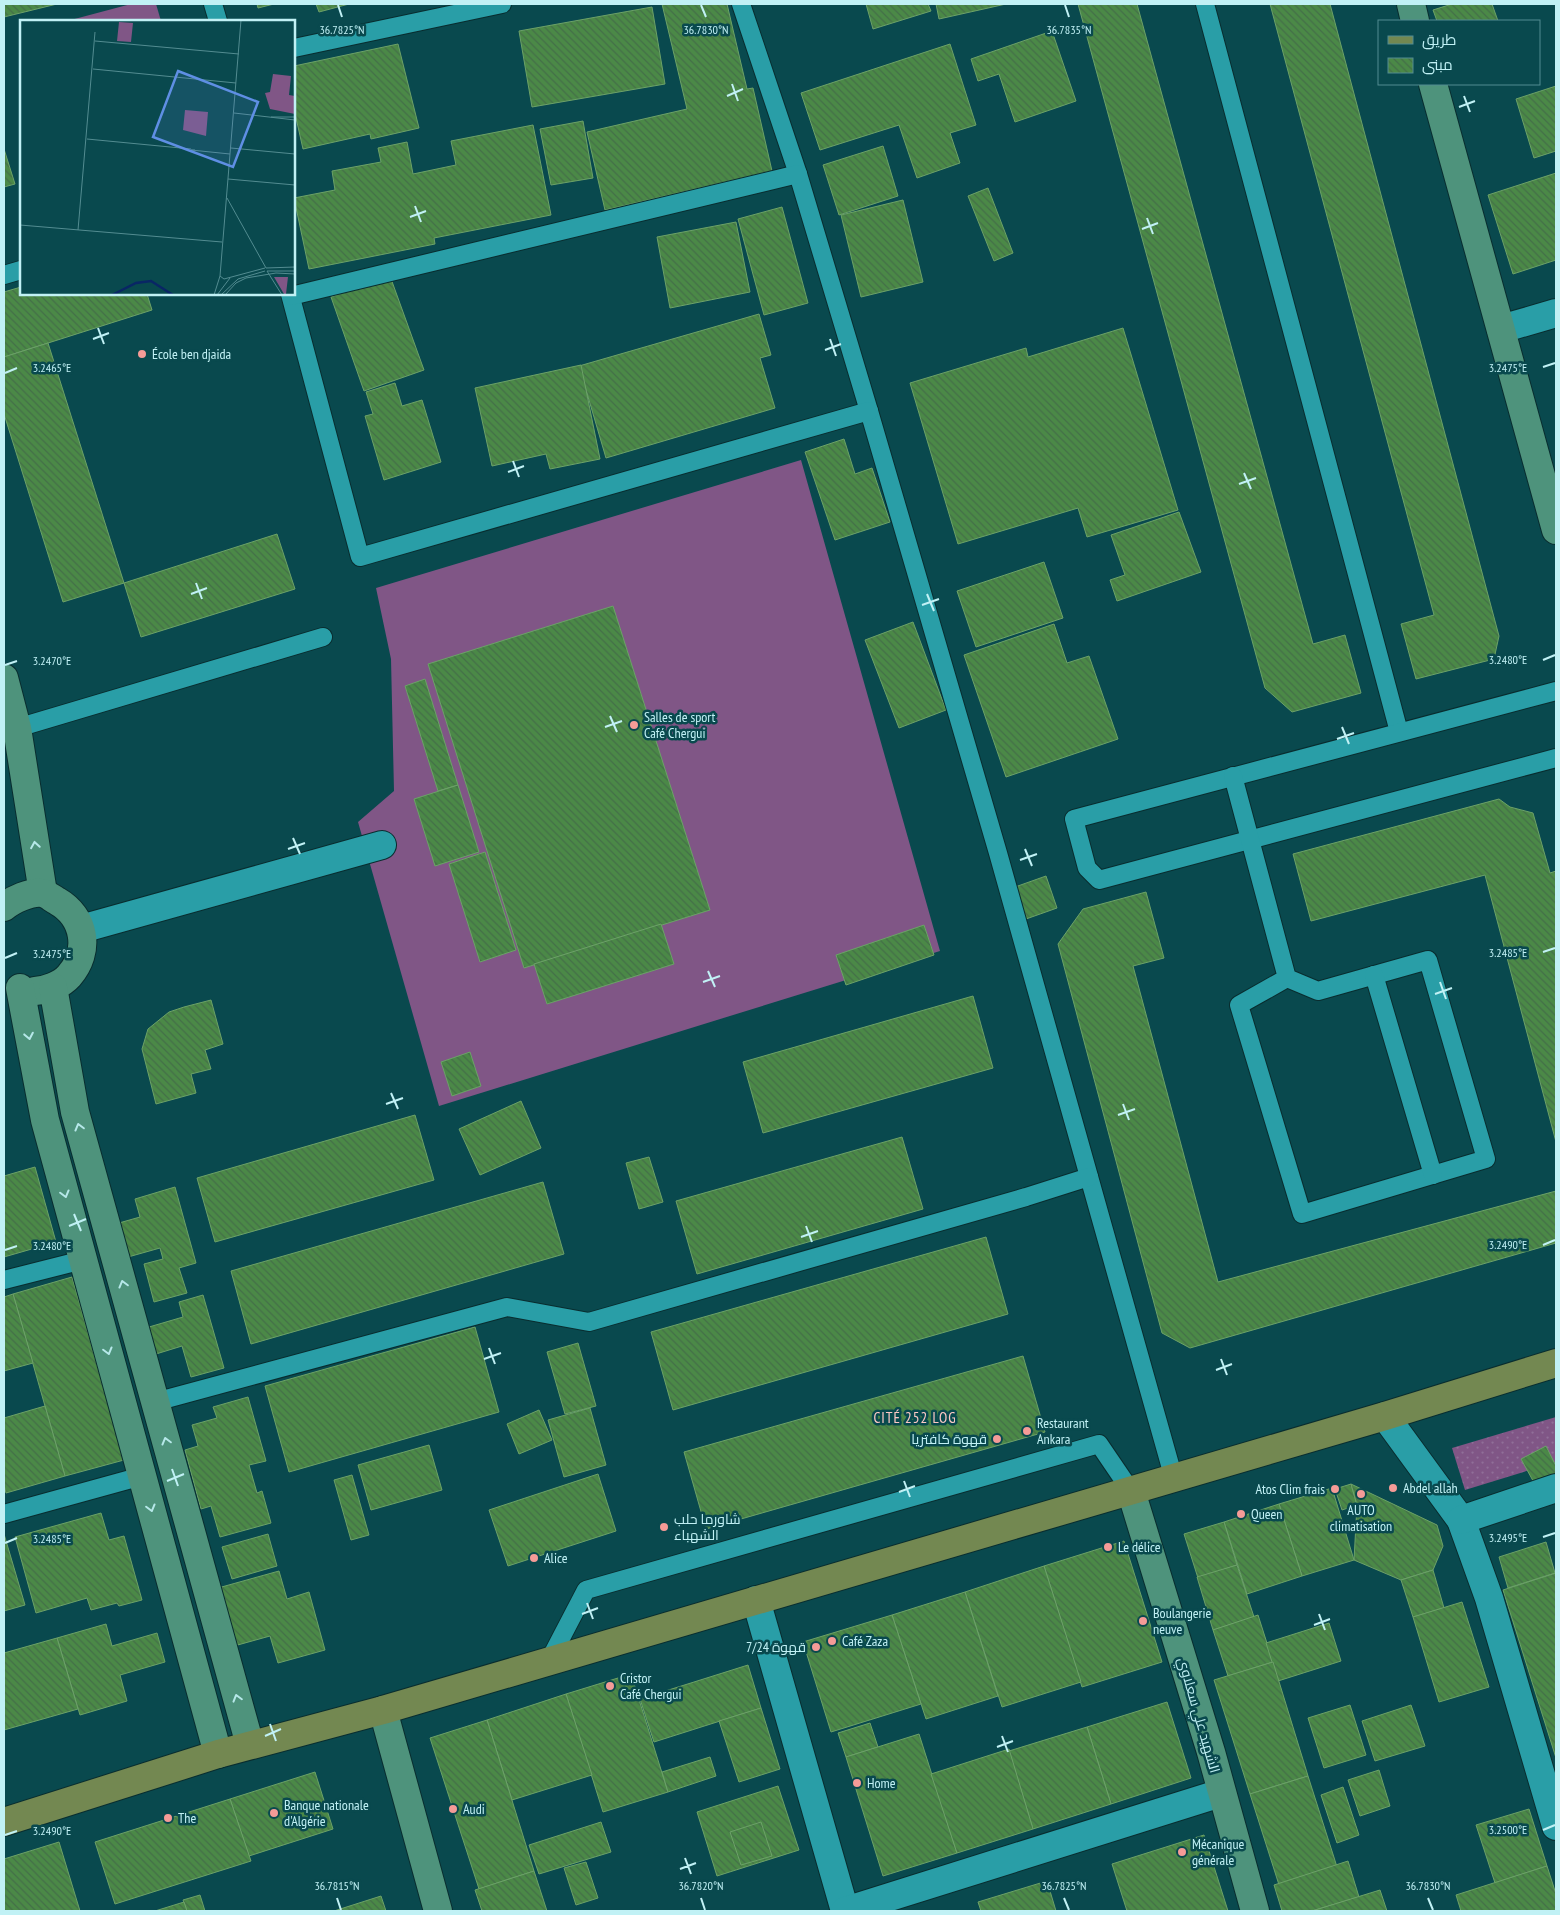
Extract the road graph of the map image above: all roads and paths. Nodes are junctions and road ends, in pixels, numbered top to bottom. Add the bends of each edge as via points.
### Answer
1 (213, 4) edge
2 (502, 4) edge
3 (741, 4) edge
4 (1205, 4) edge
5 (1410, 4) edge
6 (218, 20) edge
7 (1415, 20) edge
8 (295, 48) edge
9 (1433, 85) edge
10 (798, 174) junction
11 (20, 270) edge
12 (4, 275) edge
13 (295, 294) edge
14 (290, 295) edge
15 (1556, 313) edge
16 (1500, 329) junction
17 (869, 411) junction
18 (1556, 530) edge
19 (323, 637) dead end
20 (4, 678) edge
21 (1556, 691) edge
22 (17, 728) junction
23 (1399, 732) junction
24 (1556, 758) edge
25 (1233, 776) junction
26 (1250, 840) junction
27 (382, 845) dead end
28 (43, 893) junction
29 (6, 897) edge
30 (81, 929) junction
31 (1374, 975) junction
32 (1287, 978) junction
33 (12, 984) edge
34 (53, 987) junction
35 (1434, 1175) junction
36 (1089, 1177) junction
37 (83, 1260) junction
38 (4, 1280) edge
39 (1556, 1362) edge
40 (155, 1402) junction
41 (1385, 1416) junction
42 (142, 1476) junction
43 (1174, 1478) junction
44 (1556, 1488) edge
45 (1131, 1491) junction
46 (4, 1514) edge
47 (1461, 1520) junction
48 (756, 1600) junction
49 (549, 1661) junction
50 (383, 1710) junction
51 (250, 1746) junction
52 (218, 1754) junction
53 (1221, 1793) junction
54 (4, 1822) edge
55 (1556, 1826) edge
56 (438, 1911) edge
57 (845, 1911) edge
58 (1255, 1911) edge

1 - 6 lane
2 - 8 lane
3 - 10 lane
4 - 23 lane
5 - 7 main road
9 - 16 main road
10 - 13 lane
10 - 17 lane
11 - 12 lane
14 - 17 lane via 360,557
15 - 16 street
16 - 18 main road
17 - 36 lane
19 - 22 lane
20 - 22 main road
21 - 23 lane
28 -> 22 main road
23 - 25 lane
24 - 26 lane
25 - 26 lane
25 - 26 lane via 1074,819 1087,868 1099,880
26 - 32 lane
27 - 30 street
28 - 29 main road
28 - 30 main road via 64,905 75,916
30 - 34 main road via 81,957 65,980
31 - 32 lane via 1318,991
31 - 35 lane
31 - 35 lane via 1428,960 1431,970 1486,1159
32 - 35 lane via 1239,1005 1302,1214
33 - 34 main road via 37,991
33 -> 37 main road
40 -> 34 main road via 75,1112
36 - 40 lane via 589,1322 507,1307
36 - 43 lane
37 - 38 lane
37 -> 42 main road
39 - 41 main road
51 -> 40 main road
41 - 43 main road
41 - 47 street
42 - 46 lane
42 -> 52 main road
43 - 45 main road
44 - 47 street
45 - 48 main road
45 - 49 lane via 1099,1444 586,1590
45 - 53 main road, الشهيد علي سعلاوي
47 - 55 street via 1489,1598
48 - 49 main road
48 - 57 street
49 - 50 main road
50 - 51 main road
50 - 56 main road
51 - 52 main road
52 - 54 main road
53 - 57 street
53 - 58 main road, الشهيد علي سعلاوي

